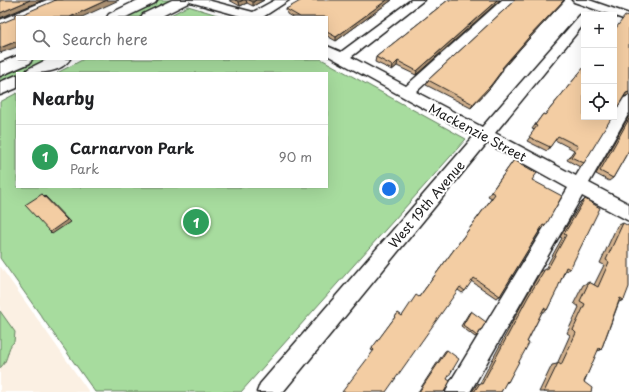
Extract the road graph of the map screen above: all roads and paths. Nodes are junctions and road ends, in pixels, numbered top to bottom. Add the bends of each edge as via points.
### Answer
1 (56, 0) edge
2 (150, 0) edge
3 (183, 0) edge
4 (194, 0) edge
5 (283, 0) edge
6 (418, 0) edge
7 (509, 0) edge
8 (578, 0) edge
9 (596, 3) edge
10 (588, 12) edge
11 (19, 16) edge
12 (116, 16) edge
13 (150, 16) edge
14 (252, 16) edge
15 (258, 16) edge
16 (16, 17) edge
17 (629, 18) edge
18 (581, 21) edge
19 (0, 24) edge
20 (328, 51) edge
21 (342, 58) junction
22 (22, 60) edge
23 (60, 60) edge
24 (0, 70) edge
25 (36, 72) edge
26 (16, 82) edge
27 (0, 90) edge
28 (407, 93) junction
29 (629, 100) edge
30 (484, 135) junction
31 (579, 186) junction
32 (629, 213) edge
33 (268, 392) edge
34 (456, 392) edge

1 - 11 street
2 - 12 main road
3 - 13 main road
4 - 14 street
5 - 15 street
6 - 21 street
7 - 28 street
8 - 9 street
9 - 10 street, West 19th Avenue
9 - 17 street
16 - 19 street
18 - 30 street, West 19th Avenue
20 - 21 street, Mackenzie Street
21 - 28 street, Mackenzie Street
22 - 24 main road
23 - 25 main road
26 - 27 main road
28 - 30 street, Mackenzie Street
29 - 31 street
30 - 31 street, Mackenzie Street
30 - 33 street, West 19th Avenue
31 - 32 street, Mackenzie Street
31 - 34 street

